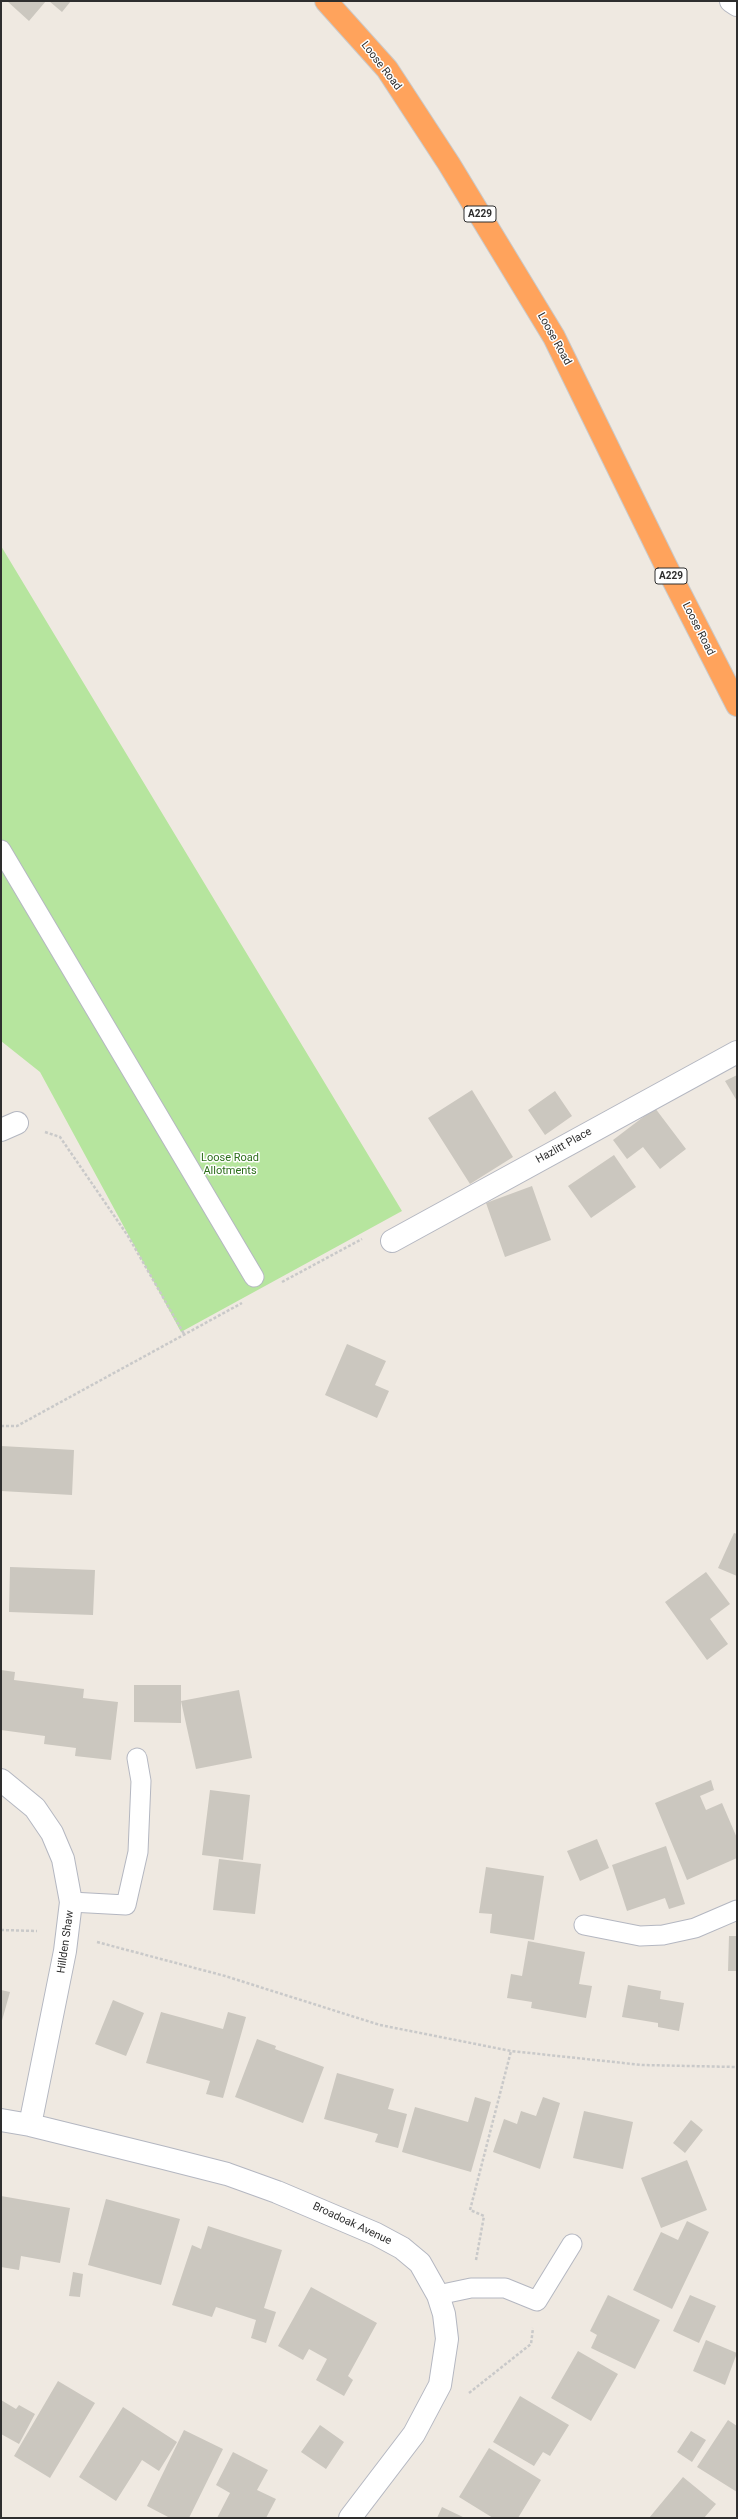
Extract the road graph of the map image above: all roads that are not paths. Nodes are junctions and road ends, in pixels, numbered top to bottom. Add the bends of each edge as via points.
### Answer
1 (326, 1) edge
2 (731, 1) edge
3 (737, 5) edge
4 (737, 704) edge
5 (1, 850) edge
6 (737, 1052) edge
7 (392, 1241) road end
8 (254, 1277) dead end
9 (137, 1758) dead end
10 (1, 1780) edge
11 (71, 1902) junction
12 (737, 1910) edge
13 (584, 1925) dead end
14 (1, 2120) edge
15 (30, 2125) junction
16 (572, 2244) dead end
17 (438, 2294) junction
18 (350, 2518) edge

1 - 4 highway, Loose Road / A229 via 387,69 449,164 554,337
2 - 3 street
5 - 8 lane
6 - 7 street, Hazlitt Place
9 - 11 lane via 141,1781 138,1852 126,1905
10 - 11 street, Hillden Shaw via 35,1808 52,1833 63,1859
11 - 15 street, Hillden Shaw via 60,1979
12 - 13 lane via 696,1928 663,1934 640,1936
14 - 15 street, Broadoak Avenue
15 - 17 street, Broadoak Avenue via 226,2174 343,2218 402,2248 420,2263
16 - 17 lane via 537,2301 505,2288 471,2288
17 - 18 street, Broadoak Avenue via 447,2339 440,2384 429,2408 401,2452

